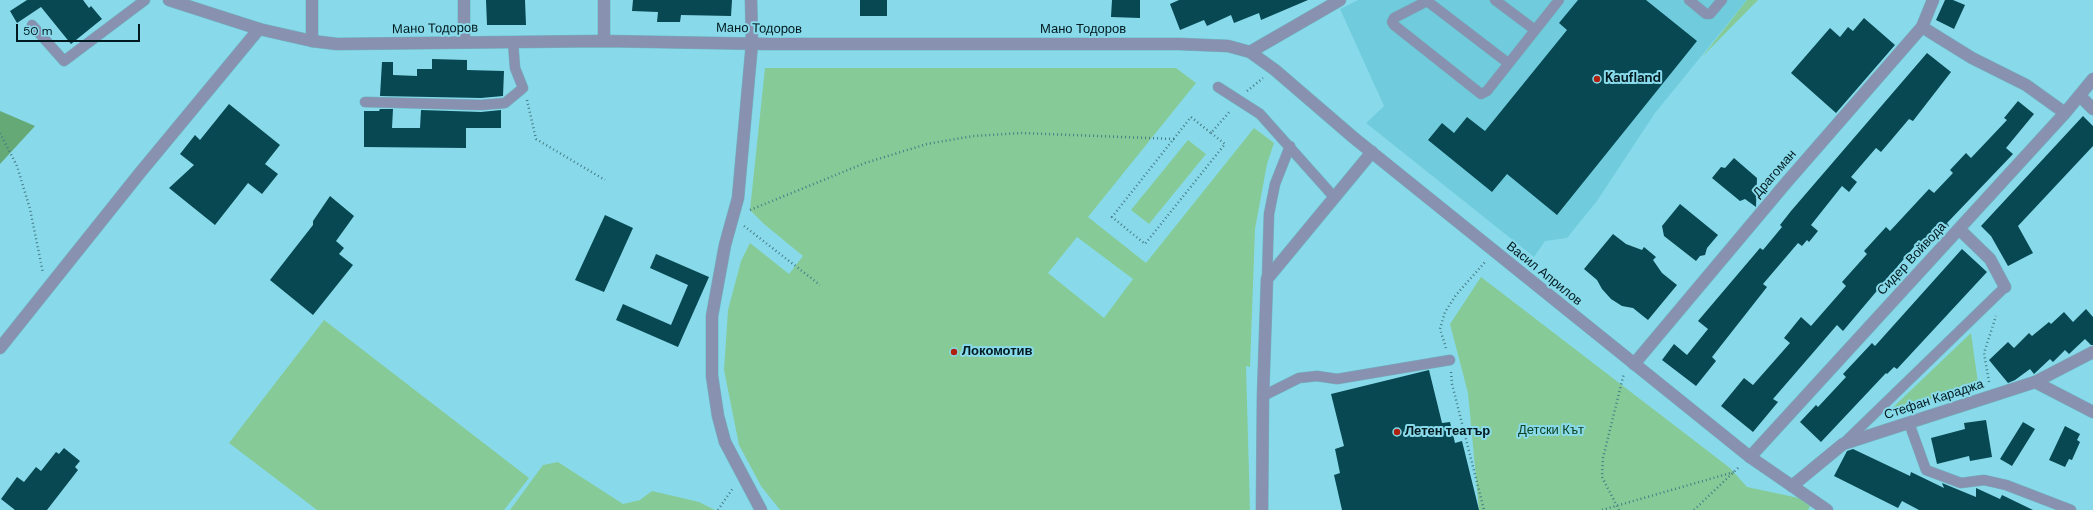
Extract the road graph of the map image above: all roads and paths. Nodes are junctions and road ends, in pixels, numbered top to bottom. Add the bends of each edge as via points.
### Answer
1 (145, 0) edge
2 (169, 0) edge
3 (312, 0) edge
4 (464, 0) edge
5 (604, 0) edge
6 (751, 0) edge
7 (1340, 0) edge
8 (1428, 0) edge
9 (1495, 0) edge
10 (1558, 0) edge
11 (1689, 0) edge
12 (1722, 0) edge
13 (1933, 0) edge
14 (1319, 5) edge
15 (32, 25) dead end
16 (1922, 27) junction
17 (259, 29) junction
18 (1535, 30) junction
19 (312, 41) junction
20 (604, 41) junction
21 (464, 42) junction
22 (513, 42) junction
23 (752, 43) junction
24 (1250, 52) junction
25 (1508, 63) junction
26 (1275, 70) junction
27 (2093, 79) edge
28 (1218, 87) dead end
29 (523, 88) junction
30 (2080, 96) junction
31 (1239, 100) junction
32 (365, 102) dead end
33 (2093, 109) edge
34 (2065, 113) junction
35 (0, 133) edge
36 (1211, 133) junction
37 (1174, 139) junction
38 (1290, 146) junction
39 (1372, 152) junction
40 (605, 180) dead end
41 (1334, 196) junction
42 (733, 217) junction
43 (1958, 229) junction
44 (1494, 251) junction
45 (1267, 279) junction
46 (820, 285) dead end
47 (2005, 287) joint
48 (46, 289) junction
49 (1998, 309) dead end
50 (0, 348) edge
51 (2093, 352) edge
52 (1450, 360) junction
53 (1631, 362) junction
54 (2035, 382) junction
55 (1263, 396) junction
56 (1991, 397) junction
57 (2093, 412) edge
58 (1908, 423) junction
59 (1843, 444) junction
60 (1750, 457) junction
61 (1734, 472) junction
62 (742, 477) junction
63 (1792, 486) junction
64 (1617, 506) junction
65 (1610, 509) edge
66 (718, 510) edge
67 (761, 510) edge
68 (1262, 510) edge
69 (1484, 510) edge
70 (1602, 510) edge
71 (1619, 510) edge
72 (1694, 510) edge
73 (1827, 510) edge
74 (2071, 510) edge

1 - 15 lane via 64,61
2 - 17 street, Мано Тодоров
3 - 19 street
4 - 21 street
5 - 20 street
6 - 23 street
7 - 14 street
8 - 25 lane
8 - 25 lane via 1394,18 1394,25 1481,94
9 - 18 lane
10 - 18 lane
11 - 12 lane via 1706,14 1710,14
13 - 16 street, Драгоман
14 - 24 street
16 - 34 street via 1972,58 2026,85
16 - 53 street, Драгоман
17 - 19 street, Мано Тодоров
17 - 48 street
18 - 25 lane
19 - 21 street, Мано Тодоров via 337,44
20 - 22 street, Мано Тодоров
20 - 23 street, Мано Тодоров
21 - 22 street, Мано Тодоров
22 - 29 lane via 515,68
23 - 24 street, Мано Тодоров via 1179,44 1228,46
23 - 42 street via 738,198
24 - 26 street, Васил Априлов
26 - 31 path via 1251,87
26 - 39 street, Васил Априлов
27 - 30 street, Сидер Войвода
28 - 31 lane
29 - 32 lane via 506,103 482,105
29 - 40 path via 531,111 536,139
30 - 33 street
30 - 34 street, Сидер Войвода
31 - 36 path
31 - 38 lane via 1260,114
34 - 43 street, Сидер Войвода
35 - 48 path via 17,166 30,209
36 - 37 path via 1191,118
36 - 37 path via 1225,144 1145,244 1112,217
37 - 42 path via 1022,133 973,136 927,144 864,163
38 - 41 lane
38 - 45 lane via 1275,184 1269,214
39 - 41 street
39 - 44 street, Васил Априлов
41 - 45 street
42 - 46 path
42 - 62 street via 725,245 712,316 712,376 716,409 725,442
43 - 47 street via 1990,259
43 - 60 street, Сидер Войвода
44 - 52 path via 1456,295 1445,312 1440,329
44 - 53 street, Васил Априлов
45 - 55 street
47 - 59 lane
48 - 50 street
49 - 56 path via 1984,353
51 - 54 street, Стефан Караджа
52 - 55 lane via 1337,379 1317,376 1299,378
52 - 69 path via 1452,384
53 - 60 street, Васил Априлов
53 - 64 path via 1603,458 1602,477
54 - 56 street, Стефан Караджа
54 - 57 street
55 - 68 street
56 - 58 street, Стефан Караджа
58 - 59 street, Стефан Караджа
58 - 74 lane via 1926,470 1961,483 1984,480 2006,485
59 - 63 street, Стефан Караджа
60 - 61 path
60 - 63 street, Васил Априлов
61 - 64 path
61 - 72 path
62 - 66 path
62 - 67 street
63 - 73 street, Васил Априлов
64 - 65 path
64 - 71 path
65 - 70 path

